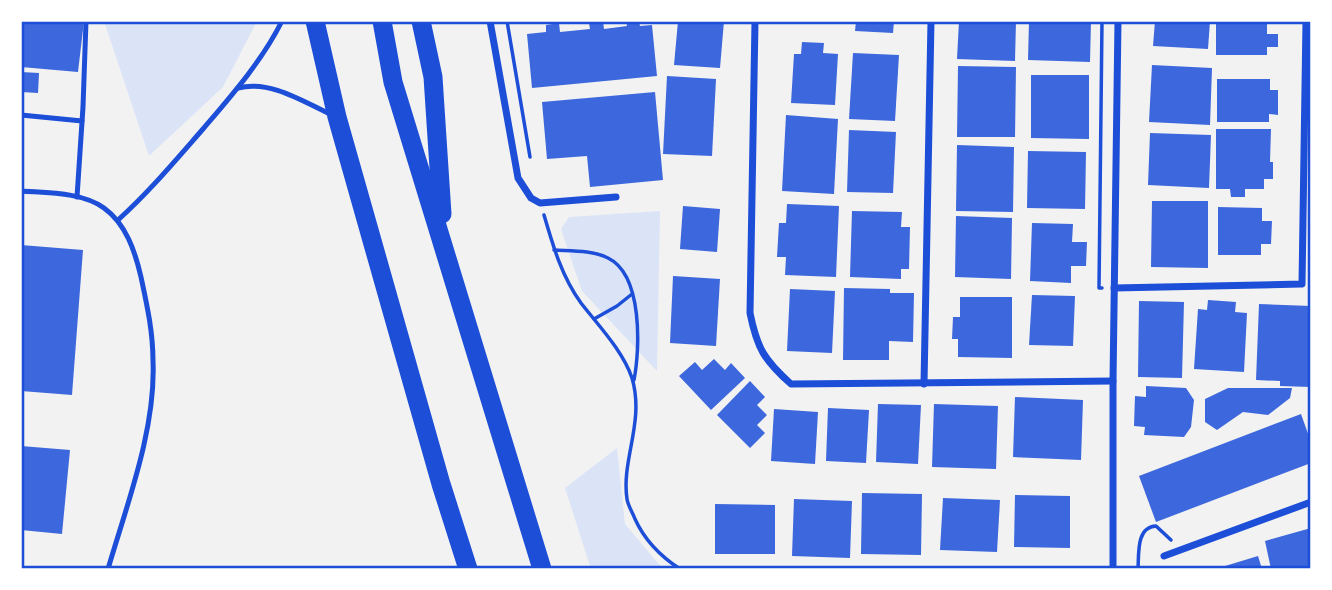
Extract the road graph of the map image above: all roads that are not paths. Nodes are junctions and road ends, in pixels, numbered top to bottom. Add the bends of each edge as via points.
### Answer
1 (86, 21) edge
2 (282, 21) edge
3 (315, 21) edge
4 (382, 21) edge
5 (421, 21) edge
6 (490, 21) edge
7 (755, 21) edge
8 (931, 21) edge
9 (1118, 21) edge
10 (1306, 21) edge
11 (1308, 59) edge
12 (238, 88) junction
13 (21, 116) edge
14 (337, 117) junction
15 (82, 121) junction
16 (1308, 188) edge
17 (21, 191) edge
18 (77, 197) junction
19 (616, 197) dead end
20 (1308, 211) edge
21 (118, 220) junction
22 (444, 246) junction
23 (1114, 288) junction
24 (1113, 381) junction
25 (924, 383) junction
26 (1311, 502) edge
27 (1164, 555) dead end
28 (108, 569) edge
29 (468, 569) edge
30 (542, 569) edge
31 (1113, 569) edge

1 - 15 lane
2 - 12 lane
3 - 14 highway
4 - 22 highway via 393,82
5 - 22 highway via 433,77
6 - 19 street via 518,178 531,198 540,203
7 - 25 street via 750,313 755,340 772,367 791,384
8 - 25 street
9 - 23 street
10 - 11 street
11 - 16 street
12 - 14 lane via 252,85 278,90
12 - 21 lane
13 - 15 lane
14 - 29 highway
15 - 18 lane
16 - 20 street
17 - 18 lane
18 - 21 lane via 102,206
20 - 23 street via 1302,285
21 - 28 lane via 135,252 151,324 154,363 143,445
22 - 30 highway
23 - 24 street
24 - 25 street
24 - 31 street
26 - 27 street

